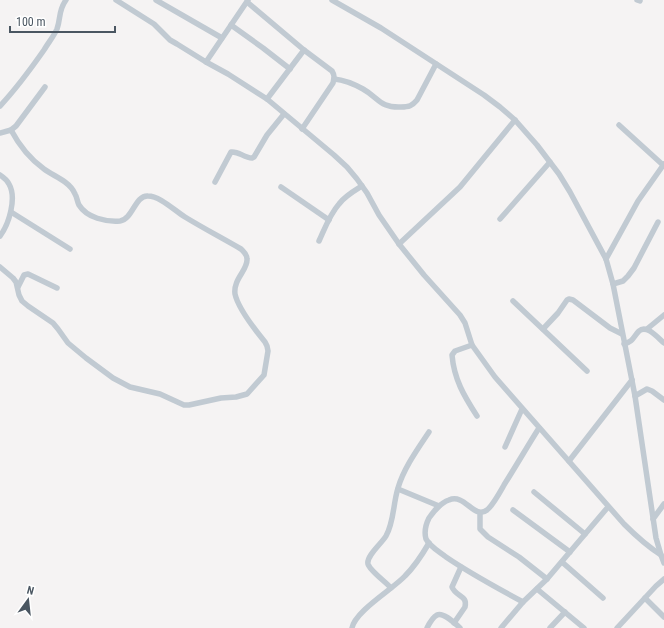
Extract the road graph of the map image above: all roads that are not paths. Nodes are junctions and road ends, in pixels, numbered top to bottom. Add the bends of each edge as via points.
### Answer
1 (66, 0) edge
2 (116, 0) edge
3 (156, 0) edge
4 (332, 0) edge
5 (247, 1) edge
6 (231, 25) junction
7 (222, 38) junction
8 (304, 50) junction
9 (206, 62) junction
10 (436, 64) junction
11 (290, 69) junction
12 (334, 79) junction
13 (45, 87) dead end
14 (267, 99) junction
15 (0, 106) edge
16 (284, 114) junction
17 (515, 120) junction
18 (619, 125) dead end
19 (302, 129) junction
20 (11, 130) junction
21 (0, 133) edge
22 (550, 162) junction
23 (664, 164) edge
24 (0, 175) edge
25 (215, 182) dead end
26 (362, 186) junction
27 (281, 187) dead end
28 (11, 212) junction
29 (500, 219) dead end
30 (329, 220) junction
31 (658, 222) dead end
32 (0, 236) edge
33 (320, 241) dead end
34 (399, 244) junction
35 (70, 249) dead end
36 (606, 259) junction
37 (0, 267) edge
38 (613, 284) junction
39 (18, 287) junction
40 (57, 288) dead end
41 (513, 301) dead end
42 (664, 316) edge
43 (647, 329) junction
44 (543, 330) junction
45 (622, 334) junction
46 (664, 342) edge
47 (624, 344) junction
48 (472, 345) junction
49 (586, 371) dead end
50 (632, 380) junction
51 (635, 396) junction
52 (664, 400) edge
53 (522, 409) junction
54 (477, 416) dead end
55 (539, 428) junction
56 (429, 432) dead end
57 (505, 447) dead end
58 (569, 461) junction
59 (398, 489) junction
60 (534, 492) dead end
61 (664, 504) edge
62 (439, 506) junction
63 (608, 507) junction
64 (513, 510) dead end
65 (480, 516) dead end
66 (653, 519) junction
67 (585, 534) junction
68 (429, 543) junction
69 (570, 552) junction
70 (661, 554) junction
71 (562, 562) junction
72 (664, 563) edge
73 (461, 567) junction
74 (547, 579) junction
75 (664, 579) edge
76 (391, 588) junction
77 (537, 589) junction
78 (603, 598) dead end
79 (645, 598) junction
80 (523, 602) junction
81 (564, 612) junction
82 (664, 617) edge
83 (454, 623) junction
84 (352, 628) edge
85 (427, 628) edge
86 (460, 628) edge
87 (501, 628) edge
88 (550, 628) edge
89 (584, 628) edge
90 (617, 628) edge

1 - 15 street via 53,36 31,70
2 - 9 street via 154,24 170,40
3 - 7 street
4 - 10 street
5 - 6 street
5 - 8 street
6 - 7 street
6 - 11 street
7 - 9 street
8 - 11 street
8 - 12 street via 332,71
9 - 14 street
10 - 12 street via 417,100 409,107 390,107 363,89 341,79
10 - 17 street via 484,94
11 - 14 street
12 - 19 street
13 - 20 street
14 - 16 street
16 - 19 street
16 - 25 street via 252,158 231,152
17 - 22 street
17 - 34 street via 460,187
18 - 23 street
19 - 26 street via 347,167
20 - 21 street
20 - 39 street via 18,143 36,163 72,189 79,206 89,215 110,221 123,220 141,198 152,196 241,249 248,259 237,281 236,299 267,346 264,375 247,394 242,396 189,405 160,394 130,387 113,378 74,349 53,323 22,301
22 - 29 street
22 - 36 street via 579,208
23 - 36 street via 638,200
24 - 28 street via 10,186
26 - 30 street via 339,203
26 - 34 street via 378,215
27 - 30 street
28 - 32 street
28 - 35 street
30 - 33 street
31 - 38 street via 634,268 623,281
34 - 48 street via 460,315
36 - 38 street
37 - 39 street via 13,278
38 - 45 street
39 - 40 street via 24,275 28,274
41 - 44 street
42 - 43 street
43 - 46 street
43 - 47 street via 640,330 631,342
44 - 45 street via 569,299
44 - 49 street
45 - 47 street
47 - 50 street
48 - 53 street
48 - 54 street via 455,351 452,355 458,382
50 - 51 street
50 - 58 street
51 - 52 street via 647,389
51 - 66 street
53 - 55 street
53 - 57 street
55 - 58 street
55 - 62 street via 488,509 478,512 457,499 450,499
56 - 59 street via 409,462
58 - 63 street
59 - 62 street
59 - 76 street via 387,534 368,560 371,568
60 - 67 street
61 - 66 street
62 - 68 street via 426,524 426,538
63 - 67 street
63 - 70 street via 638,538
64 - 69 street
65 - 74 street via 480,529 488,537
66 - 70 street
67 - 69 street
68 - 73 street
68 - 76 street via 414,567
69 - 71 street
70 - 72 street
71 - 74 street
71 - 78 street
73 - 80 street
73 - 83 street via 452,587 454,592 464,598 466,604
74 - 77 street
75 - 79 street
76 - 84 street via 364,611
77 - 80 street
77 - 81 street
79 - 82 street
79 - 90 street
80 - 87 street
81 - 88 street
81 - 89 street
83 - 85 street via 440,614
83 - 86 street

